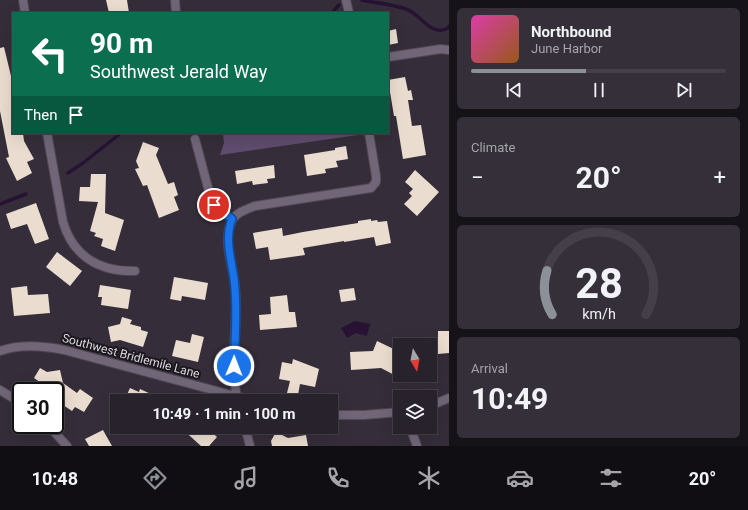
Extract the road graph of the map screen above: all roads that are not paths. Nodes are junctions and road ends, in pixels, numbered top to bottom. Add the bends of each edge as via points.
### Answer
1 (23, 0) edge
2 (175, 0) edge
3 (346, 0) edge
4 (25, 12) edge
5 (176, 12) edge
6 (348, 12) edge
7 (449, 50) edge
8 (389, 57) edge
9 (47, 134) edge
10 (369, 134) edge
11 (195, 139) dead end
12 (232, 219) junction
13 (134, 271) dead end
14 (0, 351) edge
15 (0, 390) edge
16 (220, 394) edge
17 (237, 394) edge
18 (12, 397) edge
19 (449, 398) edge
20 (437, 403) edge
21 (393, 413) edge
22 (338, 415) edge
23 (56, 434) edge
24 (247, 434) edge
25 (413, 434) edge
26 (67, 446) edge
27 (250, 446) edge
28 (417, 446) edge

1 - 4 street
2 - 5 street
3 - 6 street
7 - 8 street
9 - 13 street via 65,231 73,244 96,264 118,271
10 - 12 street via 376,176 374,186 256,206
11 - 12 street via 211,199 214,205
12 - 17 street via 228,240 235,287 234,380
14 - 16 street, Southwest Bridlemile Lane via 22,347 64,350
15 - 18 street
19 - 20 street
21 - 22 street
23 - 26 street
24 - 27 street
25 - 28 street

